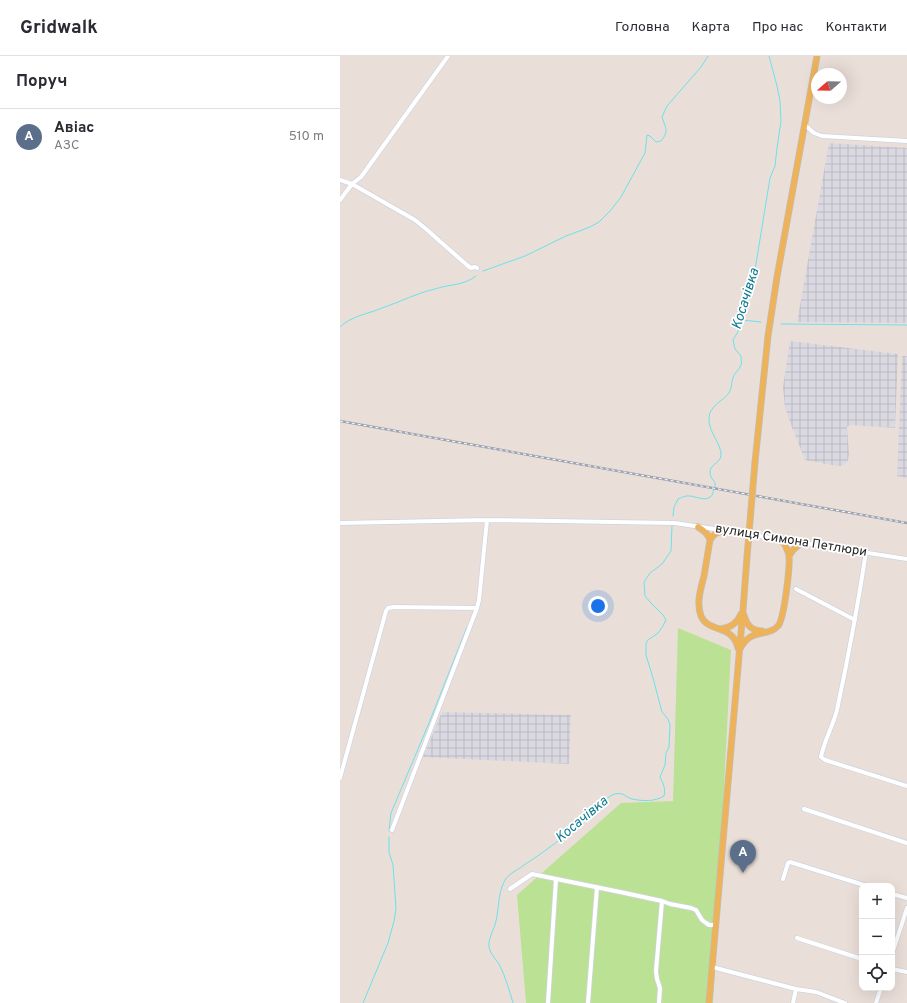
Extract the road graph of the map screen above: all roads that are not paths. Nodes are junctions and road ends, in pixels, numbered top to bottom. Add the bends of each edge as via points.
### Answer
1 (448, 56) edge
2 (817, 56) edge
3 (805, 125) junction
4 (907, 141) edge
5 (340, 180) edge
6 (352, 184) junction
7 (340, 200) edge
8 (477, 268) dead end
9 (487, 520) junction
10 (340, 523) edge
11 (698, 527) junction
12 (725, 531) junction
13 (710, 540) junction
14 (782, 540) junction
15 (801, 543) junction
16 (866, 552) junction
17 (789, 556) junction
18 (907, 559) edge
19 (796, 589) dead end
20 (477, 608) junction
21 (743, 610) junction
22 (855, 620) junction
23 (720, 629) junction
24 (771, 631) junction
25 (739, 652) junction
26 (340, 778) edge
27 (907, 786) edge
28 (804, 809) dead end
29 (392, 830) dead end
30 (907, 843) edge
31 (556, 879) junction
32 (783, 879) dead end
33 (859, 884) edge
34 (597, 887) junction
35 (510, 889) dead end
36 (895, 895) edge
37 (907, 898) edge
38 (662, 901) junction
39 (907, 908) edge
40 (716, 925) junction
41 (797, 938) dead end
42 (895, 945) edge
43 (859, 957) edge
44 (712, 967) junction
45 (895, 970) edge
46 (907, 972) edge
47 (796, 989) junction
48 (880, 991) edge
49 (548, 1003) edge
50 (588, 1003) edge
51 (659, 1003) edge
52 (709, 1003) edge
53 (793, 1003) edge
54 (845, 1003) edge
55 (876, 1003) edge

1 - 6 street via 361,176
2 - 3 main road
3 - 4 street via 822,136
3 - 21 main road, bridge via 768,336
5 - 6 street
6 - 7 street
6 - 8 street via 415,220 468,266
9 - 10 street, вулиця Симона Петлюри
9 - 11 street, вулиця Симона Петлюри via 675,523
9 - 20 street
11 - 12 street, вулиця Симона Петлюри
11 - 13 main road via 705,531
12 - 13 main road via 716,533
12 - 14 street, вулиця Симона Петлюри
13 - 23 main road via 699,606 707,624
14 - 15 street, вулиця Симона Петлюри
14 - 17 main road
15 - 16 street, вулиця Симона Петлюри
15 - 17 main road
16 - 18 street, вулиця Симона Петлюри
16 - 22 street
17 - 24 main road via 781,622
19 - 22 street
20 - 26 street via 388,608
20 - 29 street
21 - 23 main road via 731,627
21 - 24 main road via 750,627 755,630
21 - 25 main road
22 - 27 street via 836,715 821,757
23 - 25 main road via 734,638
24 - 25 main road via 751,636
25 - 40 main road
28 - 30 street
31 - 34 street
31 - 35 street via 532,874
31 - 49 street
32 - 33 street via 790,862
34 - 38 street
34 - 50 street
36 - 37 street
38 - 40 street via 692,908 706,923
38 - 51 street via 656,970 660,988
39 - 42 street
40 - 44 main road
41 - 43 street
44 - 47 street
44 - 52 main road
45 - 46 street
47 - 53 street
47 - 54 street via 816,992
48 - 55 street

